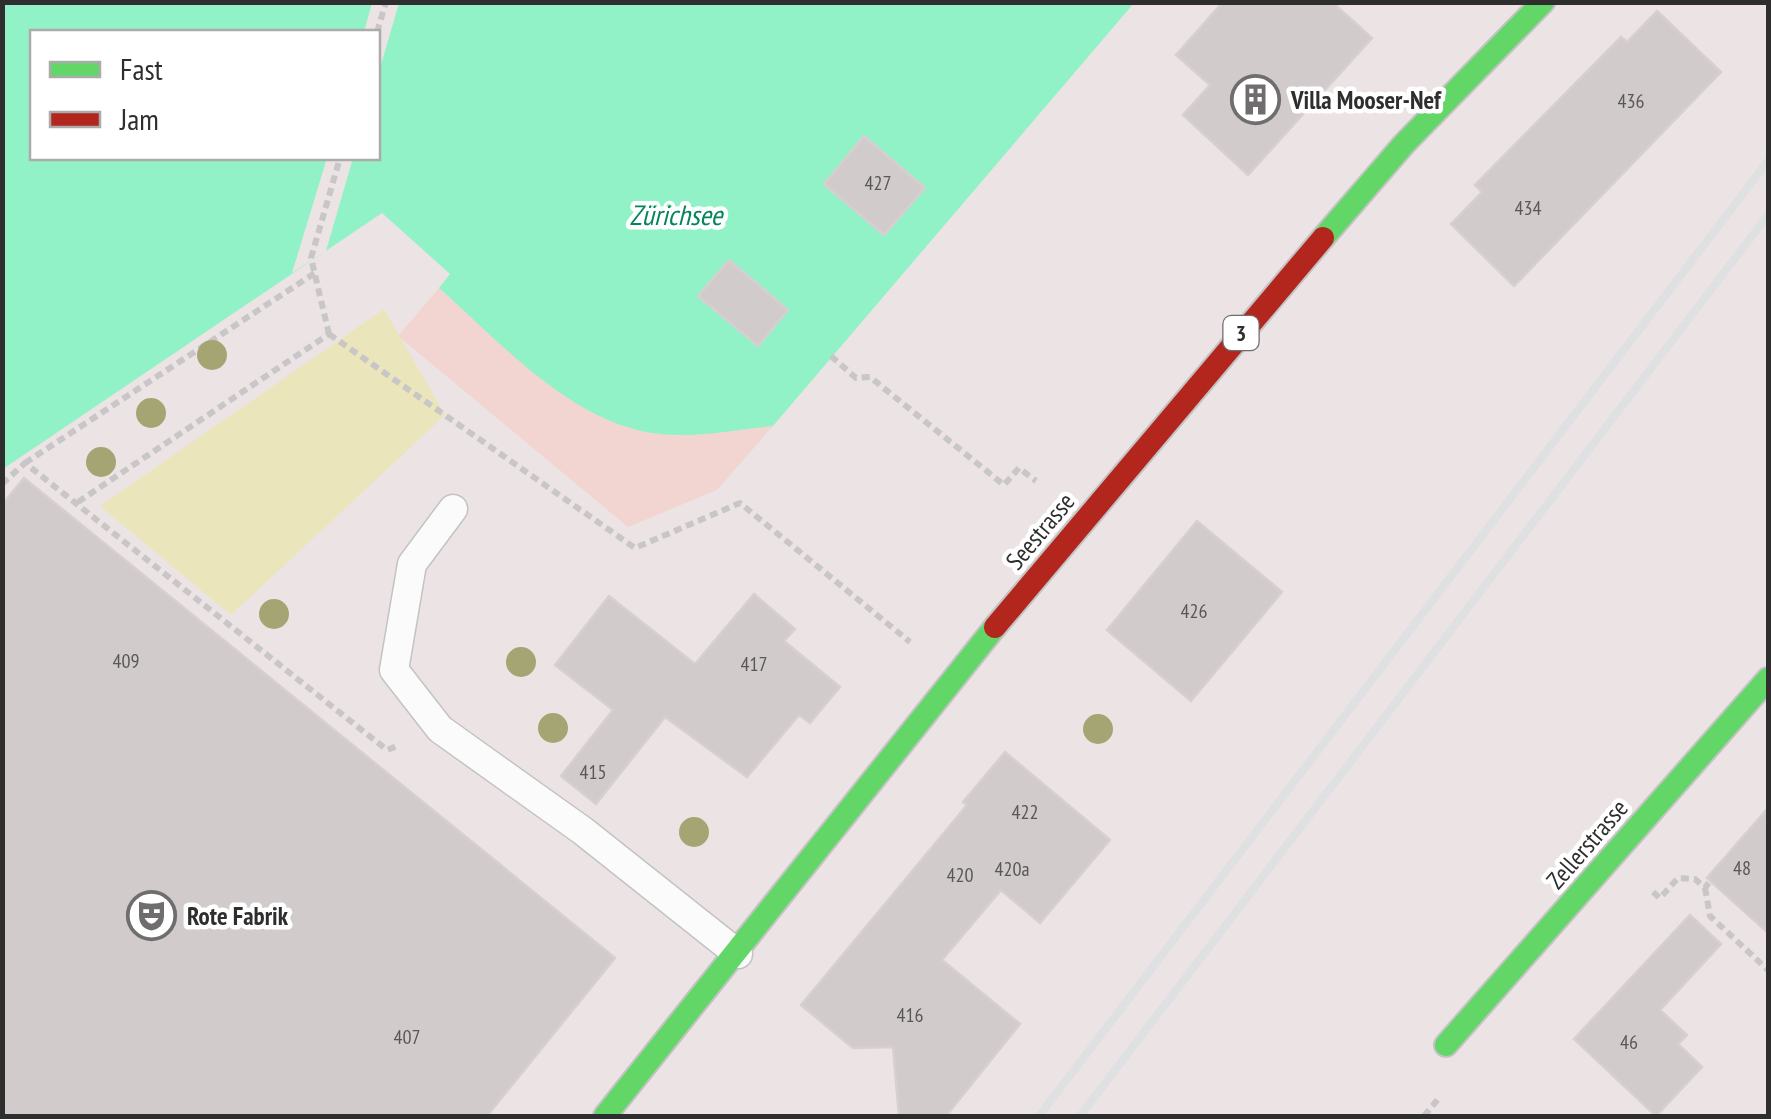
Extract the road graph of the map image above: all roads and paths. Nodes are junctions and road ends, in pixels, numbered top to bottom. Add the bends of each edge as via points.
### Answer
1 (386, 2) edge
2 (1543, 2) edge
3 (378, 30) edge
4 (339, 160) edge
5 (315, 273) junction
6 (329, 334) junction
7 (831, 356) dead end
8 (25, 464) junction
9 (1036, 481) dead end
10 (2, 484) edge
11 (78, 502) junction
12 (452, 509) dead end
13 (954, 677) junction
14 (1768, 679) edge
15 (440, 729) junction
16 (1646, 886) dead end
17 (738, 954) junction
18 (1768, 970) edge
19 (1446, 1045) dead end
20 (604, 1116) edge

1 - 3 path
2 - 13 main road, Seestrasse / 3 via 1404,144
4 - 5 path via 311,258
5 - 6 path
5 - 8 path
6 - 11 path
6 - 13 path via 635,548 740,503
7 - 9 path via 856,378 870,377 1004,485 1019,468
8 - 10 path
8 - 11 path
11 - 15 path via 387,750
12 - 15 lane via 412,564 394,670
13 - 17 main road, Seestrasse / 3
14 - 19 main road, Zellerstrasse
15 - 17 lane
16 - 18 path via 1660,898 1678,878 1708,885 1710,916
17 - 20 main road, Seestrasse / 3

